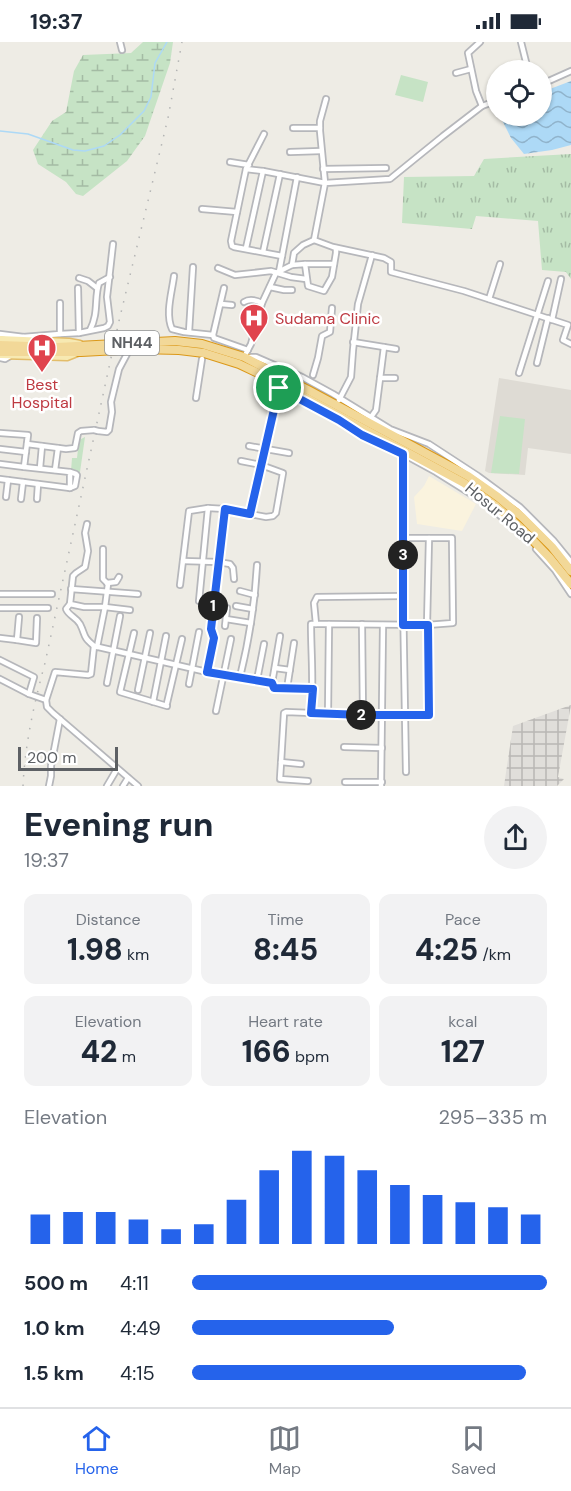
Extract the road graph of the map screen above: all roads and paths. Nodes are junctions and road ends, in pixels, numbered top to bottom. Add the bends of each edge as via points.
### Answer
1 (120, 42) edge
2 (480, 42) edge
3 (521, 42) edge
4 (122, 51) dead end
5 (526, 60) edge
6 (471, 69) junction
7 (571, 71) edge
8 (456, 73) dead end
9 (552, 80) edge
10 (326, 99) dead end
11 (486, 104) edge
12 (482, 106) junction
13 (293, 128) dead end
14 (320, 128) junction
15 (264, 134) dead end
16 (321, 151) junction
17 (290, 152) dead end
18 (230, 162) dead end
19 (247, 167) junction
20 (323, 168) junction
21 (386, 168) dead end
22 (263, 171) junction
23 (280, 174) junction
24 (297, 177) junction
25 (325, 183) junction
26 (202, 209) dead end
27 (237, 212) junction
28 (314, 240) junction
29 (113, 244) dead end
30 (336, 248) junction
31 (246, 249) junction
32 (263, 252) junction
33 (372, 255) junction
34 (282, 256) junction
35 (305, 264) junction
36 (334, 264) junction
37 (500, 264) dead end
38 (292, 265) junction
39 (193, 267) dead end
40 (218, 268) dead end
41 (277, 272) junction
42 (174, 276) dead end
43 (110, 277) junction
44 (79, 278) dead end
45 (306, 279) junction
46 (561, 279) dead end
47 (548, 281) dead end
48 (270, 287) junction
49 (78, 288) dead end
50 (97, 288) junction
51 (224, 288) dead end
52 (292, 290) dead end
53 (489, 299) junction
54 (244, 302) dead end
55 (60, 303) dead end
56 (262, 303) junction
57 (220, 304) junction
58 (232, 305) dead end
59 (332, 308) dead end
60 (537, 315) junction
61 (550, 319) junction
62 (90, 330) junction
63 (189, 332) junction
64 (79, 333) junction
65 (60, 334) junction
66 (213, 335) junction
67 (0, 337) edge
68 (23, 337) junction
69 (30, 341) junction
70 (353, 342) junction
71 (571, 344) edge
72 (0, 345) edge
73 (384, 347) junction
74 (58, 349) junction
75 (82, 349) junction
76 (396, 349) dead end
77 (127, 350) junction
78 (246, 354) junction
79 (0, 355) edge
80 (202, 359) dead end
81 (537, 363) dead end
82 (252, 370) junction
83 (519, 373) dead end
84 (313, 375) dead end
85 (380, 378) junction
86 (395, 378) dead end
87 (279, 388) junction
88 (196, 398) dead end
89 (338, 401) junction
90 (369, 419) junction
91 (0, 433) edge
92 (27, 444) junction
93 (42, 446) junction
94 (249, 446) dead end
95 (58, 448) junction
96 (0, 449) edge
97 (264, 449) junction
98 (26, 452) junction
99 (289, 453) dead end
100 (403, 454) junction
101 (242, 461) dead end
102 (0, 464) edge
103 (261, 465) junction
104 (24, 466) junction
105 (40, 468) junction
106 (55, 470) junction
107 (0, 479) edge
108 (8, 480) junction
109 (23, 482) junction
110 (38, 484) junction
111 (6, 497) dead end
112 (21, 499) dead end
113 (37, 499) dead end
114 (208, 508) junction
115 (225, 509) junction
116 (250, 514) junction
117 (87, 524) dead end
118 (402, 538) junction
119 (429, 538) junction
120 (104, 549) dead end
121 (183, 561) junction
122 (203, 562) junction
123 (218, 562) junction
124 (571, 562) edge
125 (257, 565) dead end
126 (571, 571) edge
127 (119, 577) dead end
128 (234, 579) dead end
129 (107, 583) junction
130 (571, 584) edge
131 (180, 585) dead end
132 (71, 589) junction
133 (240, 591) dead end
134 (107, 592) junction
135 (0, 594) edge
136 (15, 594) junction
137 (52, 594) dead end
138 (138, 594) dead end
139 (571, 594) edge
140 (255, 595) junction
141 (403, 596) junction
142 (214, 603) junction
143 (70, 604) junction
144 (236, 606) dead end
145 (105, 607) junction
146 (0, 608) edge
147 (15, 608) junction
148 (48, 608) dead end
149 (227, 608) dead end
150 (252, 609) junction
151 (130, 610) dead end
152 (120, 616) dead end
153 (18, 617) dead end
154 (37, 618) dead end
155 (226, 619) junction
156 (251, 623) junction
157 (316, 624) junction
158 (329, 624) junction
159 (362, 624) junction
160 (383, 624) junction
161 (403, 625) junction
162 (428, 625) junction
163 (225, 626) dead end
164 (200, 632) dead end
165 (134, 633) dead end
166 (150, 633) dead end
167 (166, 636) dead end
168 (280, 636) dead end
169 (0, 638) edge
170 (182, 639) dead end
171 (231, 639) dead end
172 (17, 640) junction
173 (294, 643) dead end
174 (264, 644) dead end
175 (95, 646) junction
176 (112, 650) junction
177 (129, 654) junction
178 (145, 657) junction
179 (0, 660) edge
180 (161, 661) junction
181 (176, 664) junction
182 (193, 668) junction
183 (275, 668) junction
184 (290, 670) junction
185 (207, 672) junction
186 (223, 675) junction
187 (240, 677) junction
188 (0, 679) edge
189 (257, 680) junction
190 (288, 682) dead end
191 (107, 683) dead end
192 (272, 683) junction
193 (189, 684) dead end
194 (313, 689) junction
195 (138, 690) dead end
196 (29, 694) junction
197 (46, 700) junction
198 (153, 702) junction
199 (216, 711) dead end
200 (311, 713) junction
201 (328, 714) junction
202 (363, 715) junction
203 (382, 715) junction
204 (405, 715) junction
205 (60, 719) junction
206 (344, 747) dead end
207 (382, 748) junction
208 (281, 762) junction
209 (301, 764) dead end
210 (117, 769) junction
211 (406, 771) dead end
212 (128, 778) junction
213 (308, 781) dead end
214 (345, 782) dead end
215 (382, 784) edge
216 (50, 786) edge
217 (107, 786) edge
218 (123, 786) edge
219 (138, 786) edge

1 - 4 street
2 - 6 street via 468,53
3 - 5 street
6 - 8 street
6 - 12 street
7 - 9 street
10 - 14 street
11 - 12 street
12 - 25 street via 390,179
13 - 14 street
14 - 16 street
15 - 19 street
16 - 17 street
16 - 20 street
18 - 19 street
19 - 22 street
19 - 27 street
20 - 21 street
20 - 25 street
22 - 23 street
22 - 31 street
23 - 24 street
23 - 32 street
24 - 25 street
24 - 34 street
25 - 28 street
26 - 27 street
27 - 31 street via 232,246
28 - 30 street
28 - 38 street via 294,253
29 - 43 street
30 - 33 street
30 - 36 street
31 - 32 street
32 - 34 street
33 - 53 street via 391,262 391,272
33 - 70 street via 358,304
34 - 41 street
35 - 36 street
35 - 38 street
35 - 45 street
36 - 45 street via 324,291 310,288
37 - 53 street
38 - 41 street
39 - 63 street
40 - 41 street via 235,275
41 - 45 street
41 - 48 street
42 - 63 street via 170,326
43 - 50 street via 100,281
43 - 62 street via 110,322 104,328
44 - 50 street
46 - 61 street
47 - 60 street
48 - 52 street
48 - 56 street
49 - 64 street
50 - 62 street
51 - 57 street
53 - 60 street
54 - 56 street
55 - 65 street
56 - 78 street
57 - 58 street
57 - 66 street
59 - 84 street via 331,328 322,336
60 - 61 street
60 - 83 street
61 - 71 street via 568,325 563,340
61 - 81 street
62 - 64 street
63 - 66 street
64 - 65 street
65 - 68 street
66 - 78 street
67 - 68 street
67 - 69 main road
68 - 69 street
69 - 75 main road via 69,342
70 - 73 street
70 - 89 street via 351,377
72 - 74 highway, NH44
73 - 76 street
73 - 85 street
74 - 75 highway, NH44
74 - 79 highway, NH44
75 - 77 highway, Hosur Road / NH44
75 - 78 highway, Hosur Road / NH44 via 182,342
75 - 79 main road via 67,357
77 - 82 highway, Hosur Road / NH44 via 204,353
77 - 95 street via 111,402 109,430 81,431 75,448
78 - 89 highway, Hosur Road / NH44
80 - 88 street
82 - 87 street
82 - 130 highway, Hosur Road / NH44 via 464,483 523,530
85 - 86 street
85 - 90 street via 376,410
87 - 97 street
87 - 100 street
89 - 90 highway, Hosur Road / NH44
90 - 124 street via 424,441 481,478 520,507
90 - 126 highway, Hosur Road / NH44 via 490,491 522,517
91 - 92 street via 28,435
92 - 93 street
92 - 98 street
93 - 95 street
93 - 105 street
94 - 97 street
95 - 106 street
96 - 98 street
97 - 99 street
97 - 103 street
98 - 104 street
100 - 118 street
100 - 139 street via 502,516 537,549
101 - 103 street
102 - 104 street
103 - 116 street
103 - 116 street via 283,473 276,513 271,517
104 - 105 street
105 - 106 street
106 - 110 street via 70,472 70,488
107 - 108 street
108 - 109 street
108 - 111 street
109 - 110 street
109 - 112 street
110 - 113 street
114 - 115 street
114 - 121 street via 189,511
114 - 122 street
115 - 116 street
115 - 123 street
117 - 132 street via 85,567 74,575
118 - 119 street
118 - 141 street
119 - 162 street
119 - 162 street via 452,538 453,623
120 - 129 street via 103,579
121 - 122 street
121 - 131 street
122 - 123 street
122 - 142 street via 199,601
123 - 128 street via 230,564
123 - 142 street
125 - 140 street
127 - 129 street via 116,582
129 - 134 street
132 - 134 street
132 - 143 street
133 - 140 street
134 - 138 street
134 - 145 street
135 - 136 street
136 - 137 street
136 - 147 street
140 - 150 street
141 - 157 street via 317,597
141 - 161 street
142 - 185 street via 214,638
143 - 145 street
143 - 175 street via 67,612
144 - 150 street
145 - 151 street
145 - 175 street
146 - 147 street
147 - 148 street
149 - 155 street
150 - 156 street
152 - 176 street
153 - 172 street
154 - 172 street via 36,643
155 - 156 street
155 - 163 street
156 - 187 street
157 - 158 street
157 - 194 street via 311,624
158 - 159 street
158 - 201 street
159 - 160 street
159 - 202 street
160 - 161 street
160 - 203 street
161 - 162 street
161 - 204 street
162 - 204 street via 429,715
164 - 182 street
165 - 177 street
166 - 178 street
167 - 180 street
168 - 183 street
169 - 172 street
170 - 181 street
171 - 186 street
173 - 184 street
174 - 189 street
175 - 176 street
175 - 197 street via 91,674 55,672
176 - 177 street
176 - 191 street
177 - 178 street
177 - 198 street via 120,692
178 - 180 street
178 - 195 street
179 - 196 street via 34,677
180 - 181 street
180 - 198 street
181 - 182 street
181 - 198 street via 167,705
182 - 185 street
182 - 193 street
183 - 184 street
183 - 192 street
184 - 190 street
185 - 186 street
186 - 187 street
186 - 199 street
187 - 189 street
188 - 196 street
189 - 192 street
192 - 194 street via 274,688
194 - 200 street
196 - 197 street
197 - 205 street via 47,707
200 - 201 street
200 - 208 street via 284,713
201 - 202 street
202 - 203 street
203 - 204 street
203 - 207 street
204 - 211 street
205 - 210 street
205 - 216 street
206 - 207 street
207 - 215 street
208 - 209 street
208 - 213 street via 280,779
210 - 212 street
210 - 217 street
212 - 218 street
212 - 219 street
214 - 215 street

